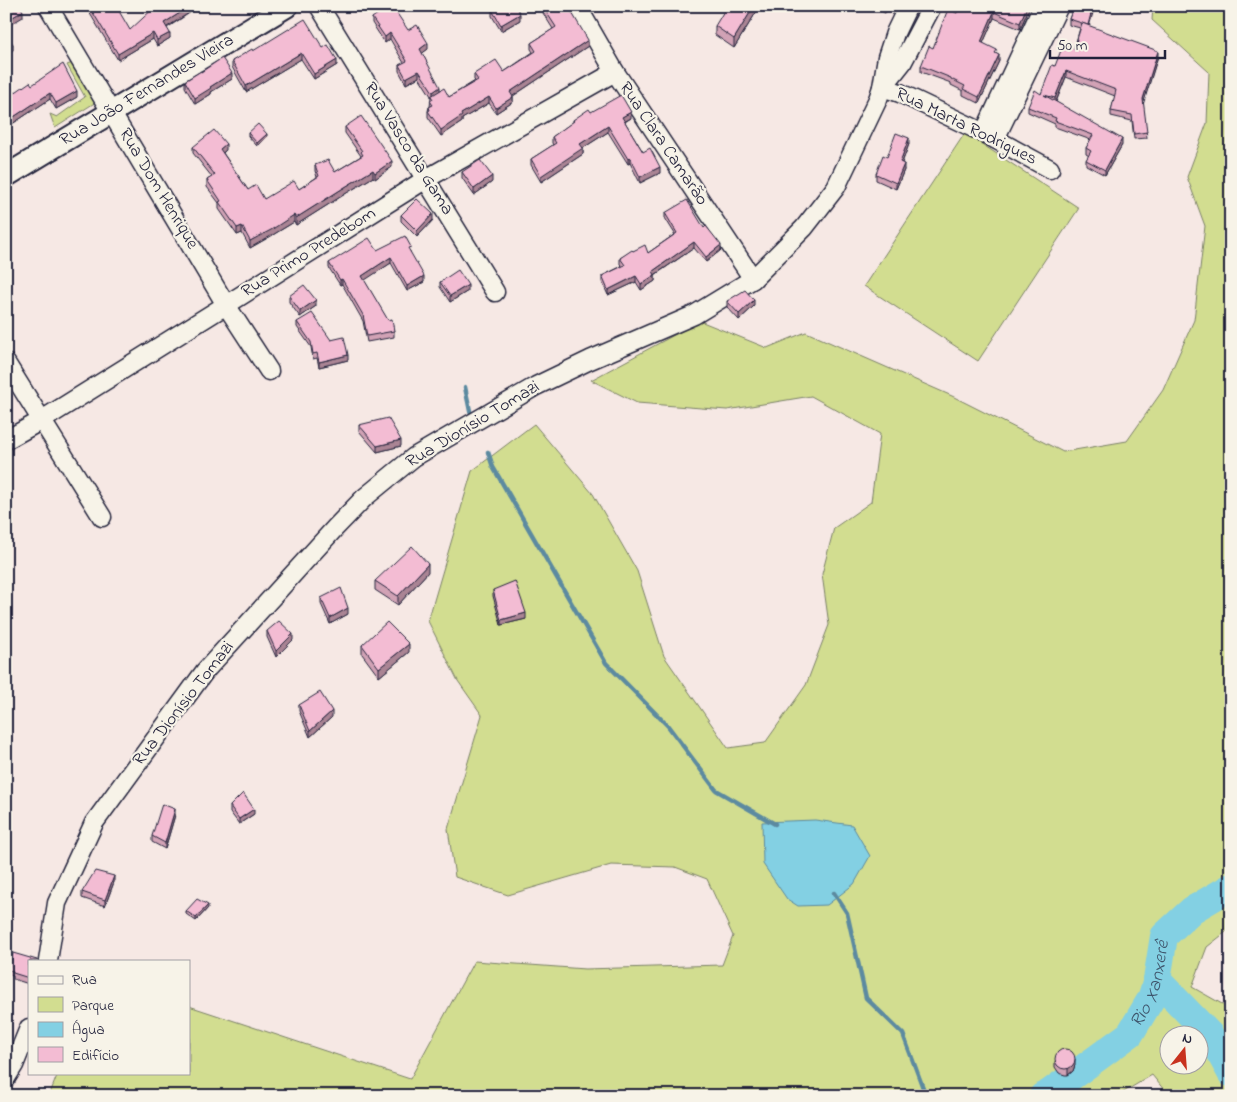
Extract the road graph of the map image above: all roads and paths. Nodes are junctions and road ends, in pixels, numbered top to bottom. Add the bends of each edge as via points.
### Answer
1 (48, 6) edge
2 (287, 6) edge
3 (320, 6) edge
4 (577, 6) edge
5 (908, 6) edge
6 (932, 6) edge
7 (1043, 6) edge
8 (1059, 6) edge
9 (615, 72) junction
10 (882, 87) junction
11 (112, 112) junction
12 (990, 136) junction
13 (1050, 169) dead end
14 (6, 176) edge
15 (426, 179) junction
16 (753, 279) junction
17 (495, 292) dead end
18 (226, 305) junction
19 (6, 363) edge
20 (269, 371) dead end
21 (42, 420) junction
22 (6, 440) edge
23 (102, 517) dead end
24 (48, 960) edge
25 (28, 1030) edge
26 (6, 1078) edge

1 - 11 street, Rua Dom Henrique
2 - 11 street, Rua João Fernandes Vieira
3 - 15 street, Rua Vasco da Gama
4 - 9 street, Rua Clara Camarão
5 - 10 street, Rua Dionísio Tomazi via 887,57
6 - 10 street, Rua Dionísio Tomazi via 902,63
7 - 12 street
8 - 12 street
9 - 15 street, Rua Primo Predebom
9 - 16 street, Rua Clara Camarão
10 - 12 street, Rua Marta Rodrigues
10 - 16 street, Rua Dionísio Tomazi via 836,187 804,228
11 - 14 street, Rua João Fernandes Vieira
11 - 18 street, Rua Dom Henrique
12 - 13 street, Rua Marta Rodrigues
15 - 17 street, Rua Vasco da Gama
15 - 18 street, Rua Primo Predebom
16 - 24 street, Rua Dionísio Tomazi via 694,315 536,386 414,457 364,498 205,672 94,823 57,904
18 - 20 street, Rua Dom Henrique
18 - 21 street, Rua Primo Predebom
19 - 21 street
21 - 22 street, Rua Primo Predebom
21 - 23 street
25 - 26 street

